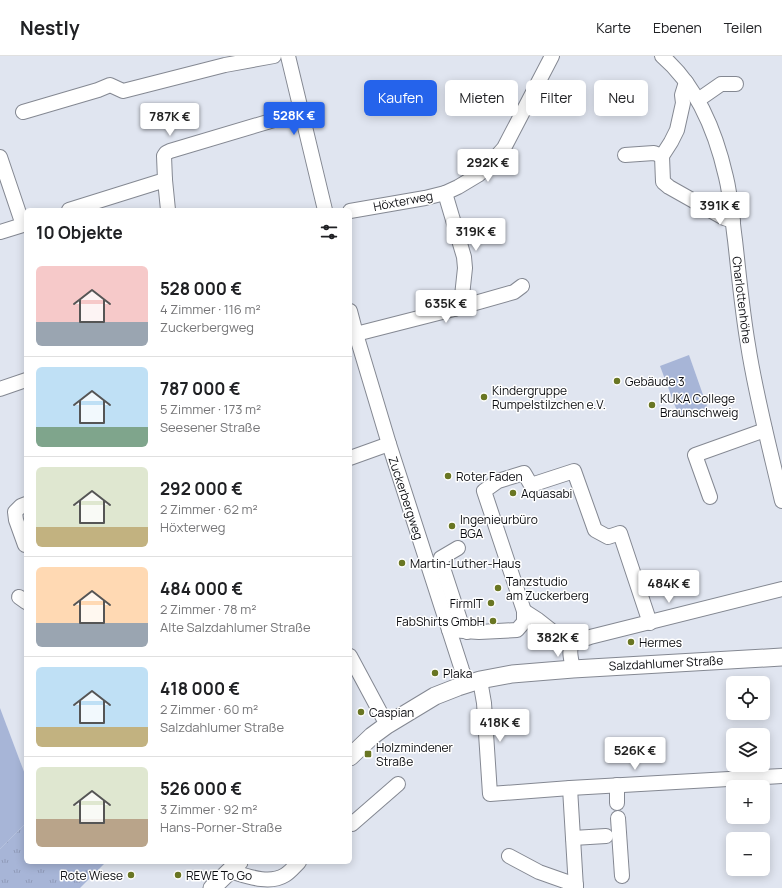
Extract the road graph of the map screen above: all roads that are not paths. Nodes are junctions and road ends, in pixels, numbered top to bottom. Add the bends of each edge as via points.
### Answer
1 (274, 56) edge
2 (288, 56) edge
3 (552, 56) edge
4 (662, 56) edge
5 (686, 82) junction
6 (736, 84) dead end
7 (698, 100) junction
8 (23, 112) dead end
9 (301, 112) junction
10 (625, 155) dead end
11 (662, 156) junction
12 (0, 157) edge
13 (165, 180) junction
14 (445, 193) junction
15 (75, 208) edge
16 (168, 208) edge
17 (325, 208) edge
18 (352, 211) edge
19 (732, 221) junction
20 (24, 224) edge
21 (0, 232) edge
22 (522, 286) dead end
23 (454, 309) junction
24 (352, 319) edge
25 (356, 334) junction
26 (24, 381) edge
27 (0, 389) edge
28 (765, 430) junction
29 (388, 444) junction
30 (352, 457) edge
31 (710, 497) dead end
32 (782, 501) edge
33 (20, 508) edge
34 (24, 542) edge
35 (458, 548) dead end
36 (782, 589) edge
37 (524, 611) junction
38 (650, 622) junction
39 (449, 630) junction
40 (467, 632) junction
41 (571, 646) junction
42 (782, 657) edge
43 (352, 660) edge
44 (573, 669) junction
45 (474, 682) junction
46 (387, 725) junction
47 (352, 755) edge
48 (782, 776) edge
49 (398, 784) dead end
50 (616, 785) junction
51 (570, 788) junction
52 (617, 803) dead end
53 (618, 818) dead end
54 (352, 824) edge
55 (606, 836) dead end
56 (573, 838) junction
57 (509, 856) dead end
58 (297, 864) edge
59 (235, 866) edge
60 (622, 876) dead end
61 (576, 887) edge
62 (212, 888) edge

1 - 8 street via 122,91 110,85
2 - 9 street
3 - 14 street, Höxterweg via 504,148 478,174 458,188
4 - 5 street, Charlottenhöhe
5 - 7 street, Charlottenhöhe
5 - 11 street via 677,130
6 - 7 street via 721,84
7 - 19 street, Charlottenhöhe via 722,158
9 - 13 street via 166,153
9 - 17 street
10 - 11 street via 654,153
11 - 19 street via 664,182 669,187
12 - 20 street
13 - 15 street
13 - 16 street
14 - 18 street, Höxterweg
14 - 23 street via 465,268 462,296
19 - 28 street, Charlottenhöhe via 748,344
20 - 21 street
22 - 23 street via 514,292
23 - 25 street
24 - 25 street, Zuckerbergweg
25 - 29 street, Zuckerbergweg
26 - 27 street
28 - 31 street via 695,455
28 - 32 street, Charlottenhöhe
29 - 30 street
29 - 39 street, Zuckerbergweg
33 - 34 street via 16,520
35 - 40 street via 441,558 460,620
36 - 38 street
37 - 38 street via 484,491 498,481 524,473 531,485 574,471 595,530 608,537 620,533
37 - 40 street via 524,622 517,630
37 - 41 street
38 - 41 street via 590,637
39 - 40 street
39 - 45 street, Zuckerbergweg
41 - 44 street
42 - 44 main road, Salzdahlumer Straße
43 - 46 street
44 - 45 main road, Salzdahlumer Straße via 512,674
45 - 46 main road, Salzdahlumer Straße via 435,696
45 - 51 street via 484,703 490,794
46 - 47 main road, Salzdahlumer Straße
48 - 50 street
49 - 54 street
50 - 51 street
50 - 52 street
51 - 56 street
53 - 60 street
55 - 56 street
56 - 61 street
57 - 61 street
58 - 59 street via 286,875 274,879 256,879
59 - 62 main road

